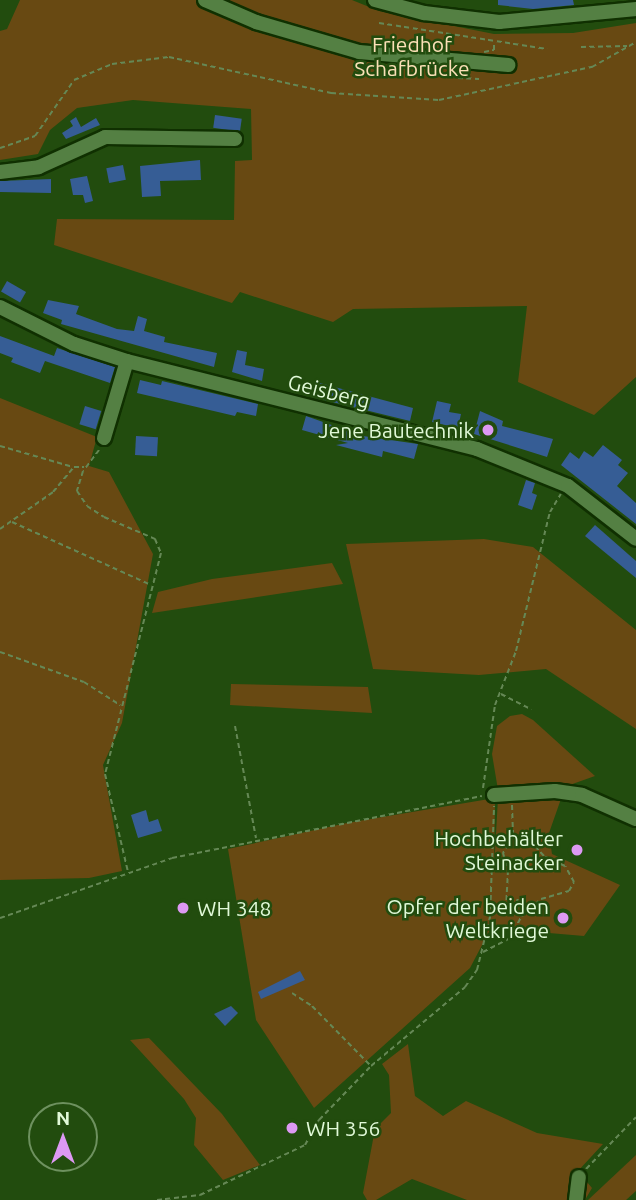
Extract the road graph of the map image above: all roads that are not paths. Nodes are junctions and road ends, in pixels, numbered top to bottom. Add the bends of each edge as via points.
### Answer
1 (205, 0) edge
2 (375, 0) edge
3 (636, 9) edge
4 (508, 65) dead end
5 (235, 139) dead end
6 (0, 172) edge
7 (0, 307) edge
8 (127, 361) junction
9 (104, 438) road end
10 (636, 539) edge
11 (488, 795) road end
12 (636, 819) edge
13 (579, 1177) road end
14 (576, 1200) edge

1 - 4 street via 256,22 343,48
2 - 3 street via 424,13 499,22
5 - 6 street via 105,136 39,167
7 - 8 street, Geisberg via 74,344
8 - 9 street
8 - 10 street, Geisberg via 477,449 569,486
11 - 12 street via 555,791 582,795
13 - 14 street

